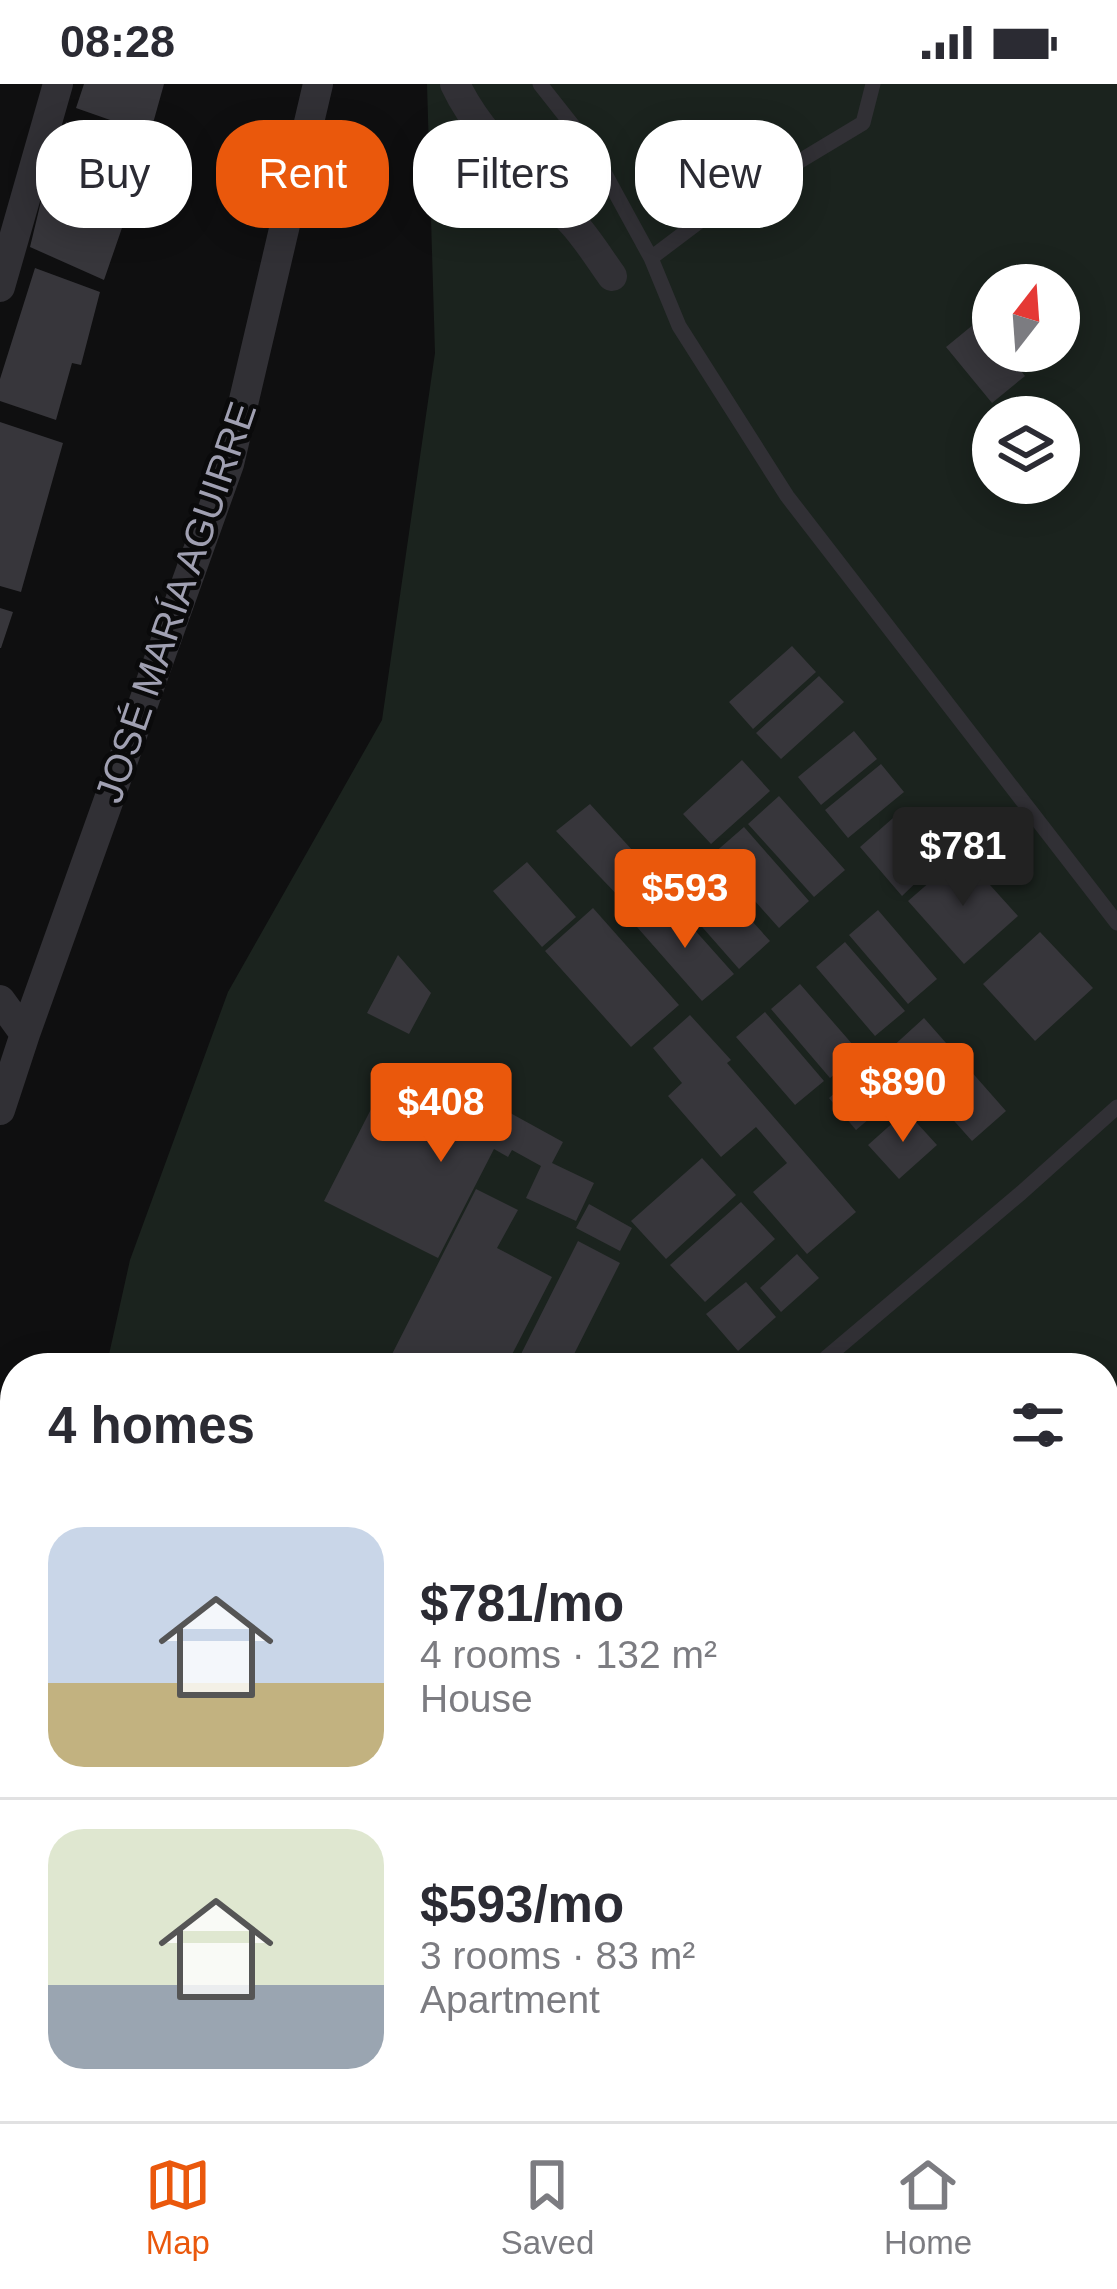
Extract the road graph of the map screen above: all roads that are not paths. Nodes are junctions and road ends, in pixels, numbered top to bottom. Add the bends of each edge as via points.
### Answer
1 (58, 84) edge
2 (318, 84) edge
3 (455, 84) edge
4 (540, 84) edge
5 (873, 84) edge
6 (651, 258) junction
7 (612, 276) dead end
8 (0, 287) edge
9 (1097, 895) junction
10 (1117, 904) edge
11 (1117, 923) edge
12 (0, 1000) edge
13 (25, 1034) junction
14 (1117, 1107) edge
15 (0, 1110) edge
16 (832, 1353) edge

1 - 8 street
2 - 13 street, JOSÉ MARÍA AGUIRRE via 229,464
3 - 7 street via 505,157 575,225
4 - 6 lane via 592,150
5 - 6 lane via 862,123
6 - 9 lane via 679,326 787,496
9 - 10 lane
9 - 11 lane
12 - 13 street
13 - 15 street, JOSÉ MARÍA AGUIRRE
14 - 16 lane

